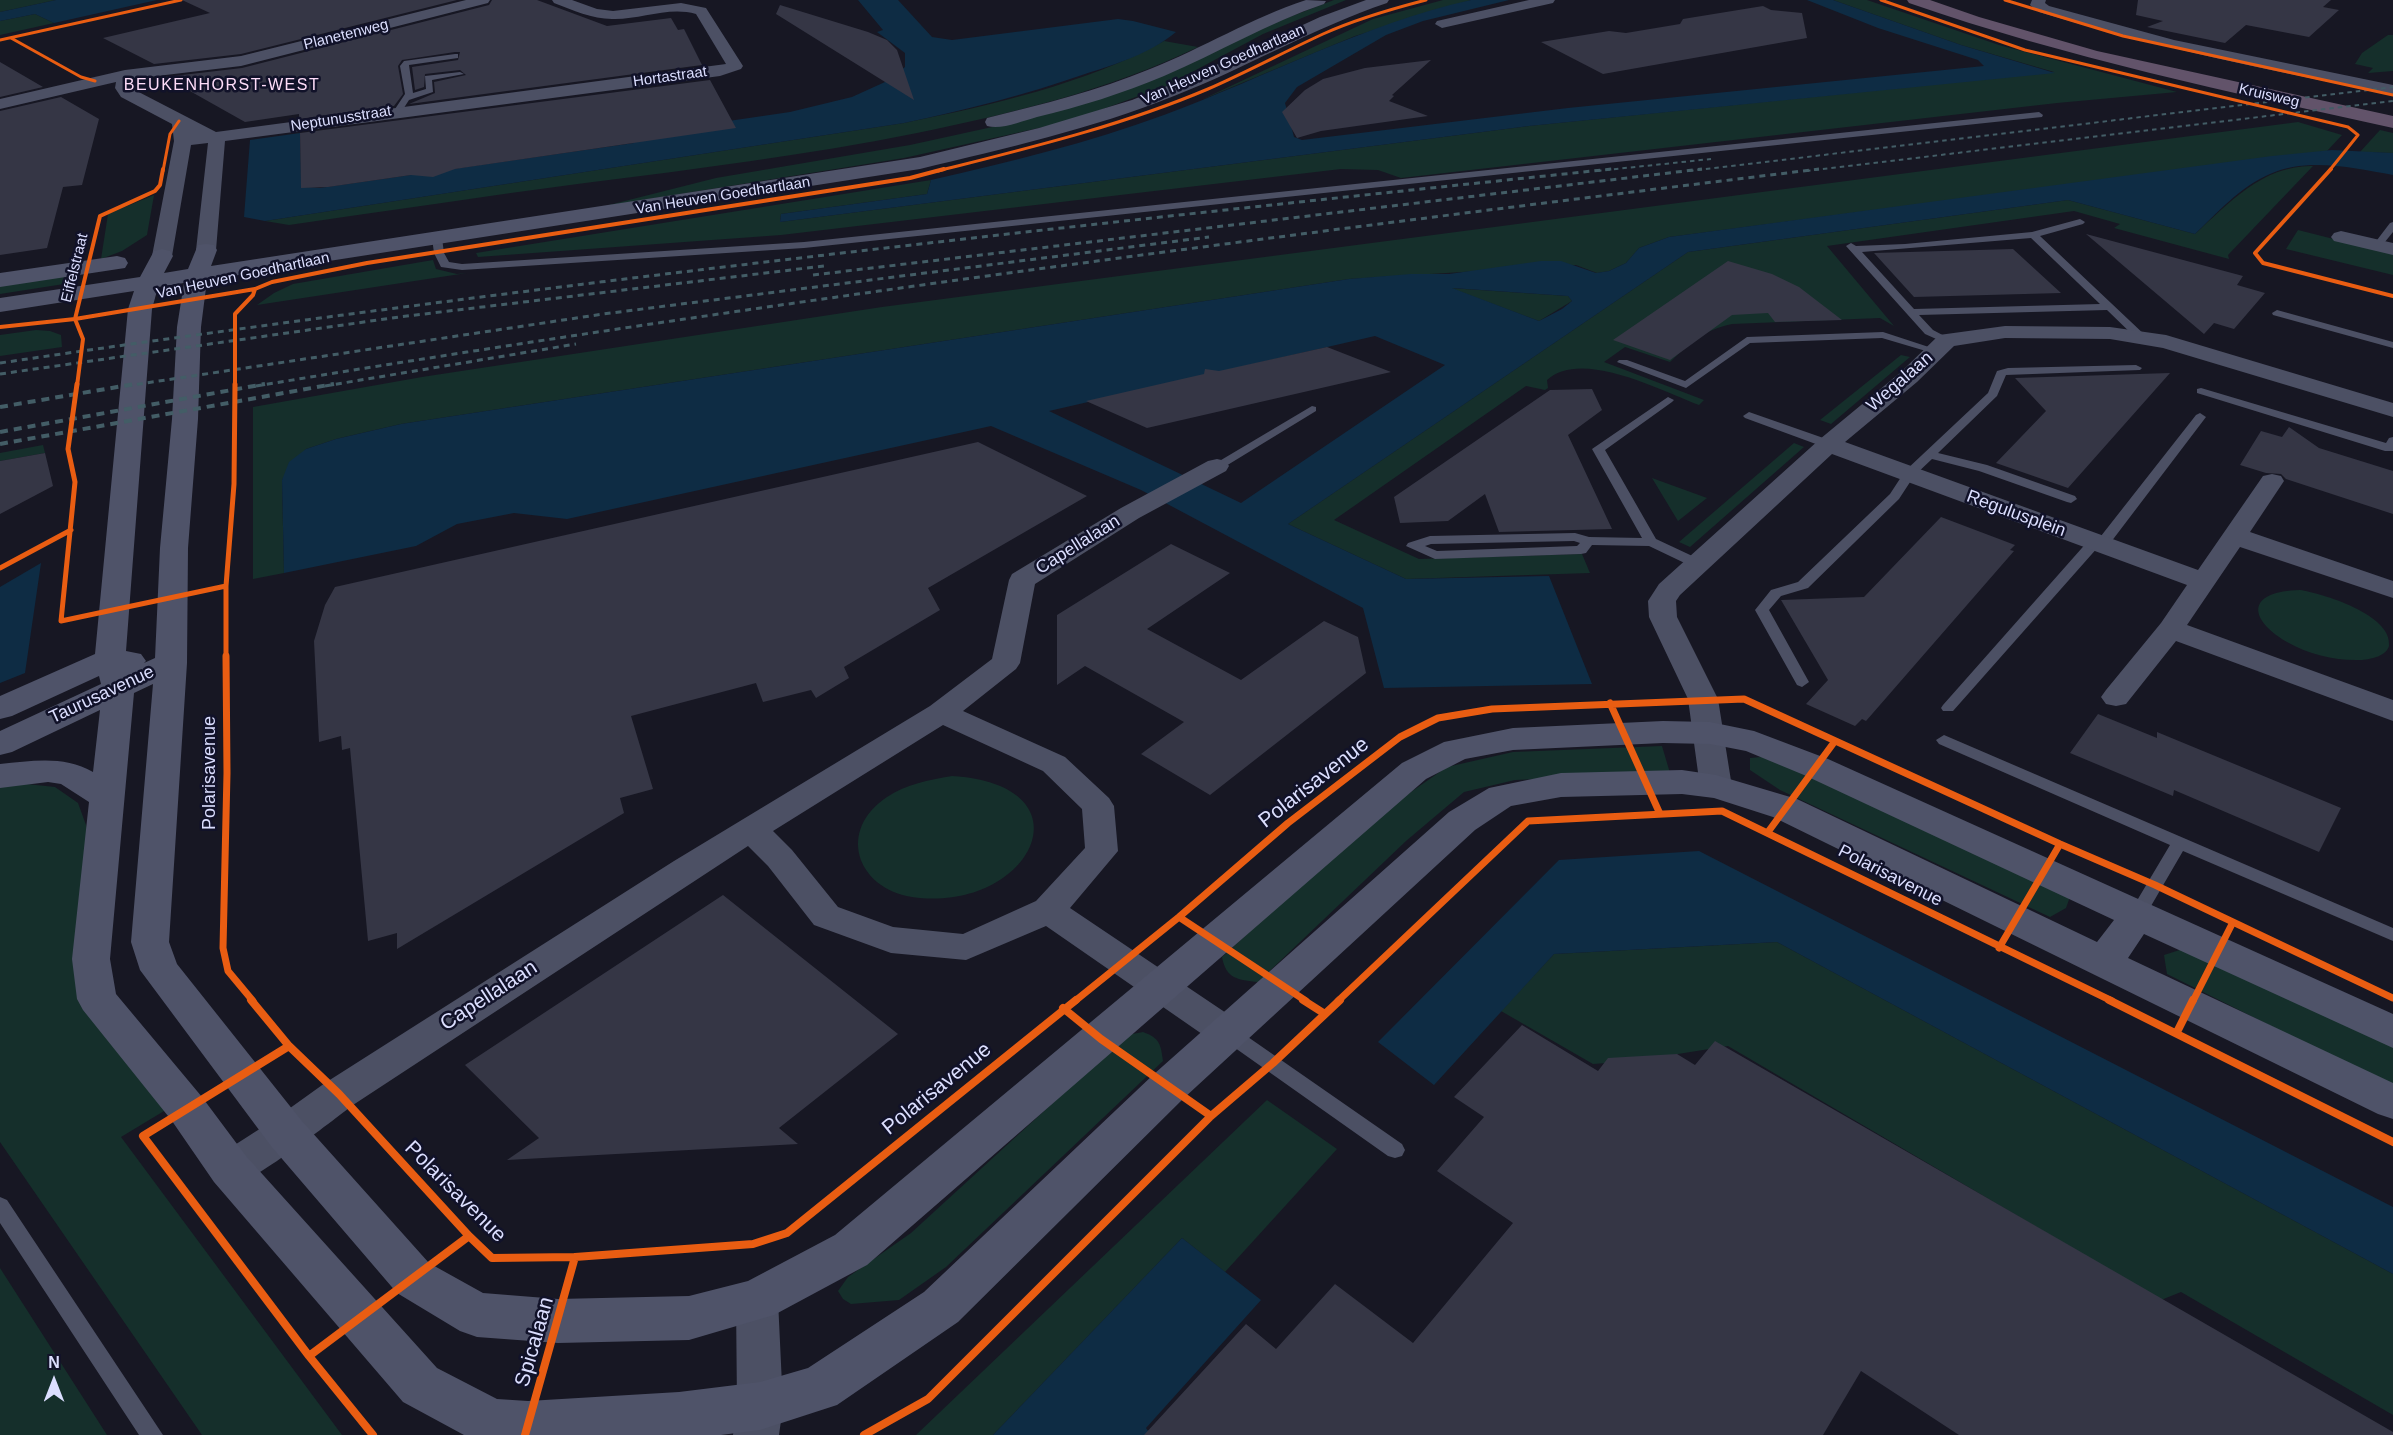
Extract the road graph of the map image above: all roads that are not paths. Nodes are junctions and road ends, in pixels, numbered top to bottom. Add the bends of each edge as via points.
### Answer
1 (483, 0) edge
2 (559, 0) edge
3 (1320, 0) edge
4 (1381, 0) edge
5 (1548, 0) edge
6 (1915, 0) edge
7 (2039, 0) edge
8 (1984, 4) dead end
9 (1442, 24) dead end
10 (455, 56) dead end
11 (405, 72) junction
12 (125, 75) junction
13 (2393, 90) edge
14 (0, 104) edge
15 (401, 106) junction
16 (2393, 106) edge
17 (2039, 115) dead end
18 (179, 121) junction
19 (2393, 122) edge
20 (975, 127) dead end
21 (212, 137) junction
22 (183, 141) junction
23 (2080, 222) dead end
24 (2393, 225) edge
25 (2033, 235) junction
26 (2341, 237) dead end
27 (437, 238) junction
28 (229, 246) dead end
29 (2385, 248) edge
30 (162, 256) junction
31 (202, 262) junction
32 (0, 280) edge
33 (149, 282) junction
34 (0, 305) edge
35 (2111, 307) junction
36 (1911, 312) junction
37 (2277, 313) dead end
38 (2143, 339) junction
39 (1941, 345) junction
40 (2393, 345) edge
41 (1623, 362) dead end
42 (2136, 368) dead end
43 (2201, 391) dead end
44 (1668, 400) dead end
45 (1312, 409) dead end
46 (2393, 410) edge
47 (1749, 416) dead end
48 (2200, 417) dead end
49 (1828, 444) junction
50 (2392, 446) edge
51 (1929, 454) junction
52 (1217, 466) joint
53 (1909, 474) junction
54 (2272, 481) dead end
55 (2071, 499) dead end
56 (2235, 536) junction
57 (1588, 541) junction
58 (1651, 542) junction
59 (2094, 543) junction
60 (1698, 564) junction
61 (2204, 582) junction
62 (2393, 590) edge
63 (2171, 629) junction
64 (171, 663) junction
65 (114, 674) junction
66 (1802, 682) dead end
67 (2116, 697) dead end
68 (1948, 708) dead end
69 (0, 709) edge
70 (2393, 711) edge
71 (941, 714) junction
72 (1710, 733) junction
73 (1944, 740) dead end
74 (0, 744) edge
75 (0, 776) edge
76 (1716, 787) junction
77 (106, 796) junction
78 (751, 829) junction
79 (2180, 843) junction
80 (1048, 910) junction
81 (2138, 914) junction
82 (2393, 935) edge
83 (2104, 963) junction
84 (1162, 987) junction
85 (2393, 1032) edge
86 (1228, 1034) junction
87 (2393, 1102) edge
88 (286, 1133) junction
89 (1395, 1150) dead end
90 (230, 1169) junction
91 (0, 1206) edge
92 (757, 1300) junction
93 (758, 1421) edge
94 (152, 1435) edge

1 - 12 street, Planetenweg via 241,62
2 - 15 street, Hortastraat via 610,15 696,8 701,10 735,66
3 - 20 main road, Van Heuven Goedhartlaan via 1262,21 1126,84
4 - 27 main road, Van Heuven Goedhartlaan via 1301,29 1169,92 1039,135 920,163
5 - 9 street
6 - 19 highway, Kruisweg via 2055,45
7 - 13 street, Kruisweg via 2037,5 2044,9 2112,28
8 - 16 highway, Kruisweg via 2156,53
10 - 11 lane via 407,63
11 - 15 lane, Neptunusstraat via 409,94
11 - 15 lane via 459,70 428,78 430,90
12 - 14 street, Planetenweg
12 - 18 street via 123,88 127,94
15 - 21 street, Neptunusstraat
17 - 27 lane via 804,245 462,267 445,266
18 - 21 street via 205,130
18 - 22 street
21 - 22 street, Neptunusstraat
21 - 31 street via 217,142
22 - 30 street
23 - 25 lane
24 - 29 lane
25 - 35 lane
25 - 36 lane via 1905,247 1852,246
26 - 29 street
27 - 31 main road, Van Heuven Goedhartlaan
28 - 31 main road, Van Heuven Goedhartlaan
30 - 31 main road, Van Heuven Goedhartlaan
30 - 32 main road, Van Heuven Goedhartlaan
30 - 33 main road, Polarisavenue
31 - 33 main road, Van Heuven Goedhartlaan
31 - 64 main road via 189,327 174,548
33 - 34 main road, Van Heuven Goedhartlaan
33 - 65 main road, Polarisavenue via 140,309
35 - 36 lane
35 - 38 lane
36 - 39 lane
37 - 40 lane
38 - 39 street, Wegalaan via 2110,333 2005,332
38 - 46 street, Wegalaan via 2166,342
39 - 41 lane via 1883,335 1747,340 1686,385
39 - 49 street, Wegalaan
42 - 51 lane via 2001,373 1993,394
43 - 50 lane
44 - 58 lane via 1598,450
45 - 52 lane
47 - 49 lane
48 - 59 lane via 2106,538
49 - 53 street, Regulusplein
49 - 60 street, Wegalaan
51 - 53 lane
51 - 55 lane
52 - 71 street, Capellalaan via 1130,513 1022,580 1006,663
53 - 59 street, Regulusplein
53 - 66 lane via 1895,496 1803,585 1776,593 1762,610
54 - 56 street
56 - 61 street
56 - 62 street
57 - 57 lane via 1575,537 1430,540 1413,546 1435,555 1581,550
57 - 58 lane
58 - 60 lane
59 - 61 street, Regulusplein
59 - 68 lane
60 - 72 street, Wegalaan via 1669,590 1662,601 1663,616 1703,699
61 - 63 street
63 - 67 street
63 - 70 street
64 - 65 main road, Taurusavenue
64 - 88 main road via 150,942 160,970
65 - 69 main road, Taurusavenue
65 - 74 main road, Taurusavenue
65 - 77 main road, Polarisavenue
71 - 78 street, Capellalaan
71 - 80 street via 1054,764 1098,806 1102,850
72 - 76 street, Wegalaan
72 - 81 main road via 1754,742 1816,767
72 - 84 main road via 1513,739 1456,750 1414,771
73 - 79 lane
75 - 77 main road via 48,771 70,774
76 - 83 main road, Polarisavenue via 1785,808
76 - 86 main road, Polarisavenue via 1682,782 1609,782 1561,785 1501,796 1462,821
77 - 90 main road, Polarisavenue via 91,959 97,999 187,1109
78 - 80 street via 780,858 826,916 891,940 966,947
78 - 88 street, Capellalaan via 339,1094
79 - 81 lane
79 - 82 lane
80 - 84 street
81 - 83 main road
81 - 85 main road
83 - 87 main road, Polarisavenue
84 - 86 street
84 - 92 main road via 851,1250
86 - 89 lane
86 - 93 main road, Polarisavenue via 1168,1086 941,1307 820,1388
88 - 90 street, Capellalaan
88 - 92 main road via 413,1278 477,1315 558,1321 689,1318
90 - 93 main road, Polarisavenue via 420,1385 492,1423 528,1426 679,1416
91 - 94 lane
92 - 93 street

